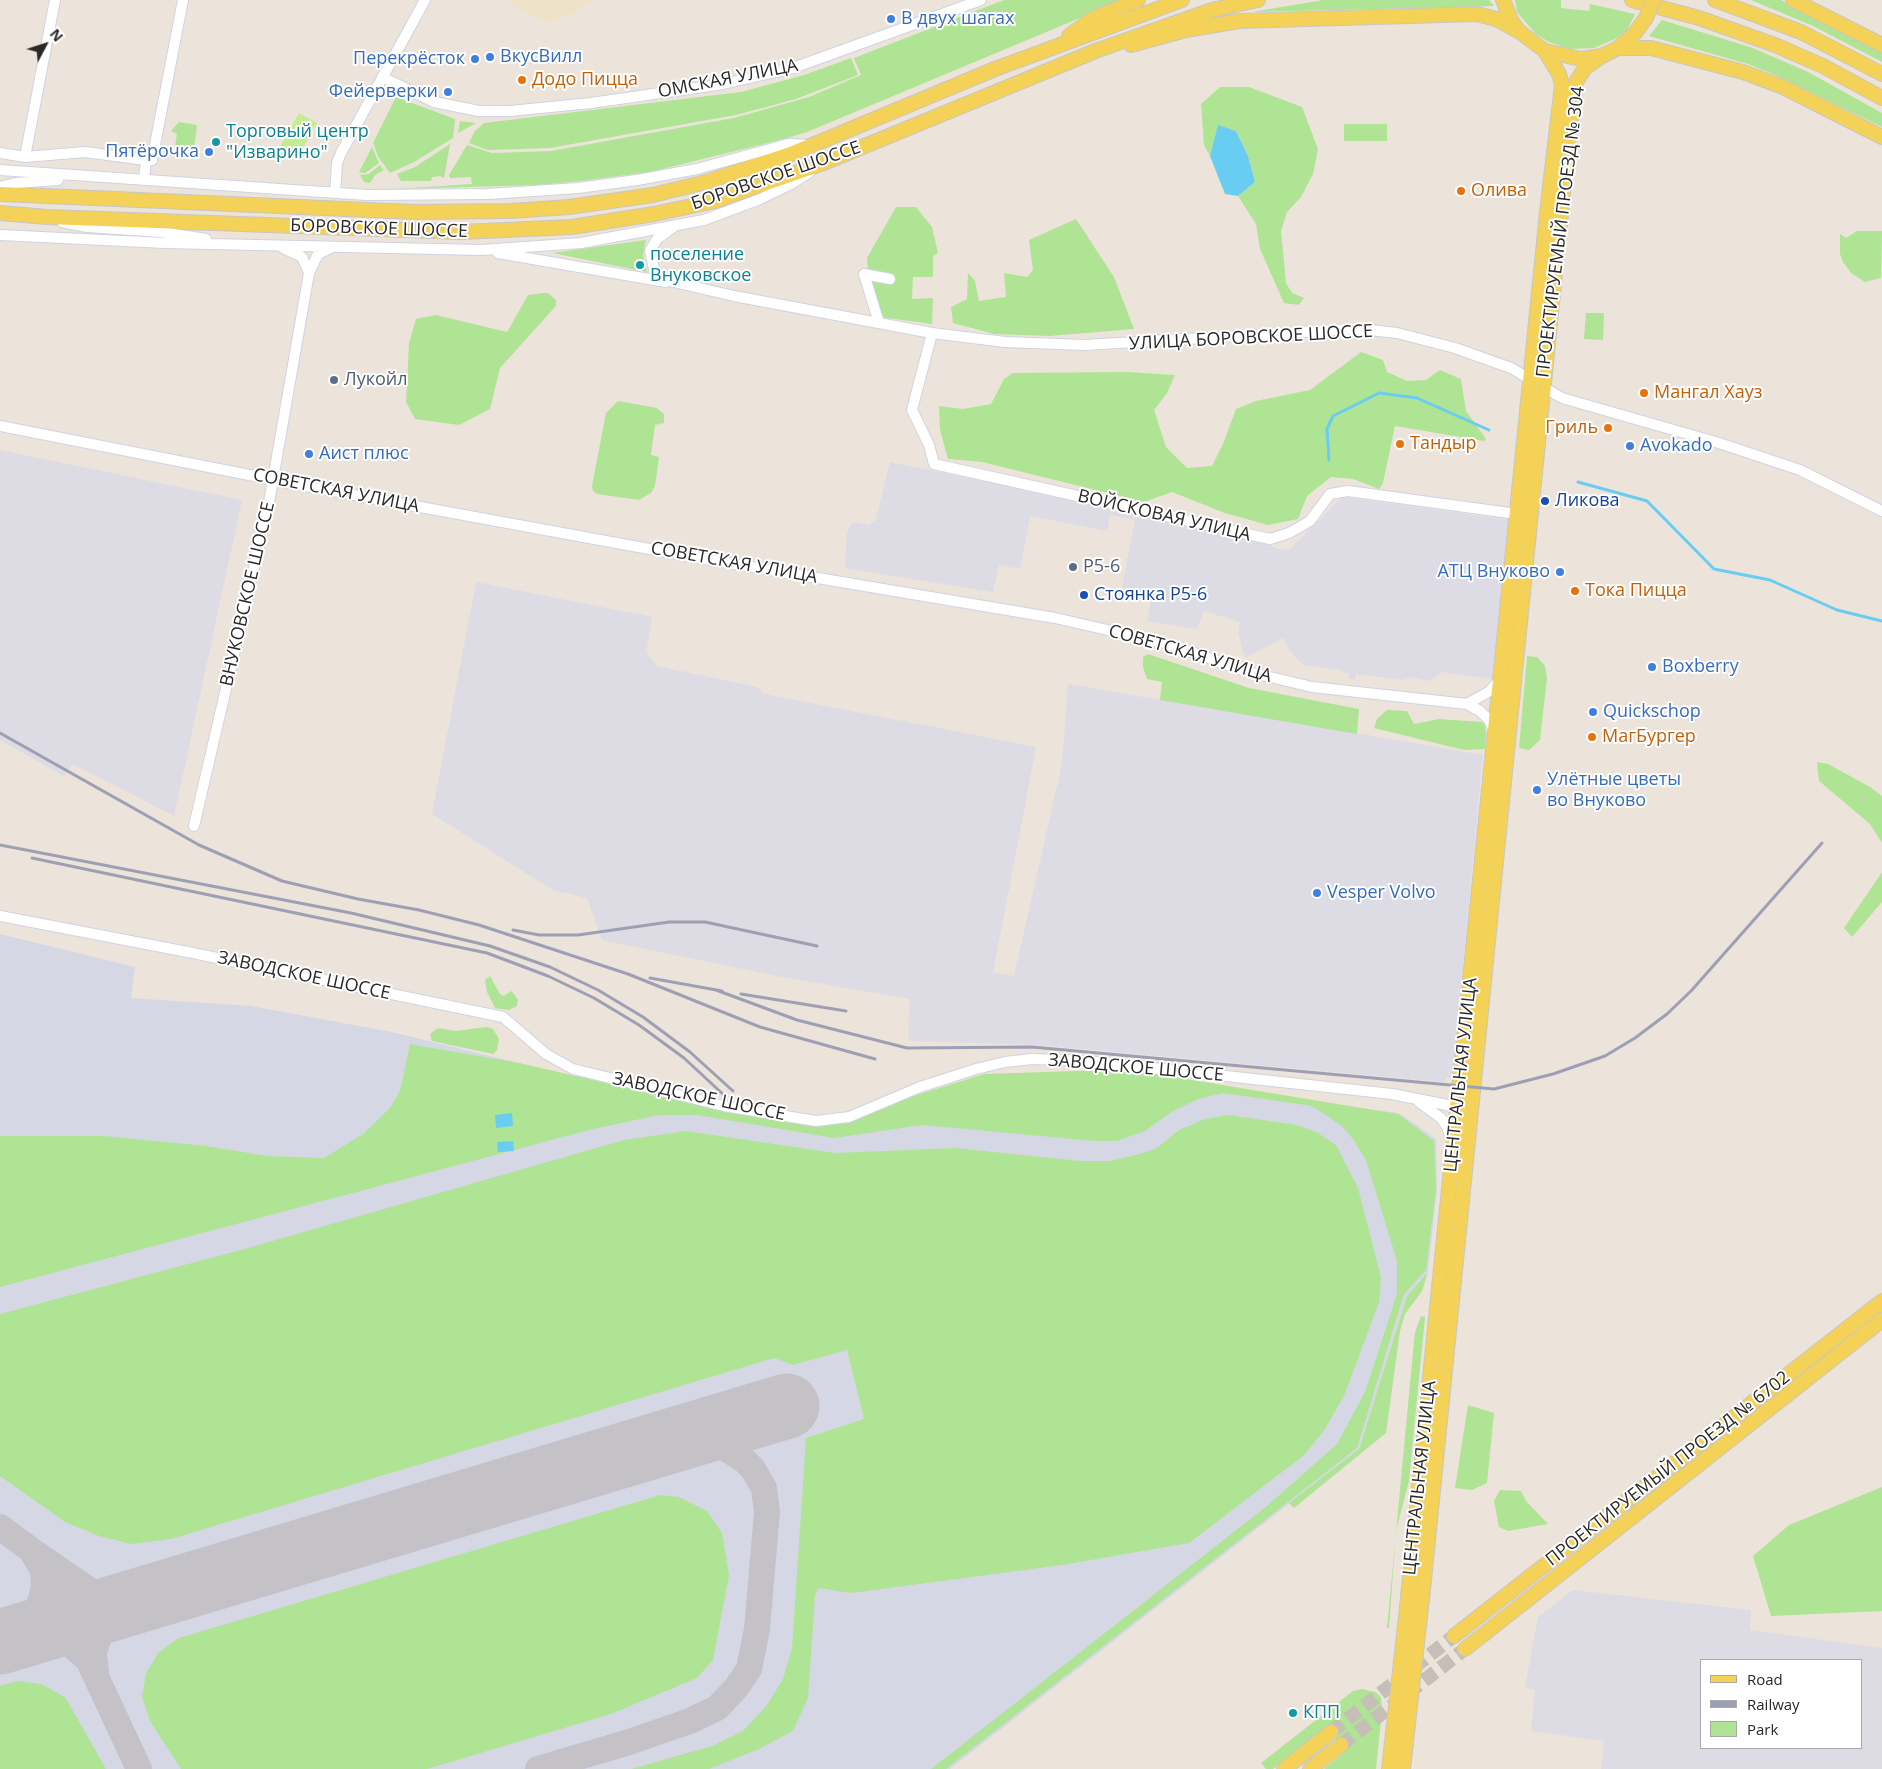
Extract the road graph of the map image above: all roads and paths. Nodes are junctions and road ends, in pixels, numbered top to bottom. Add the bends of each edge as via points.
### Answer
1 (55, 0) edge
2 (183, 0) edge
3 (425, 0) edge
4 (981, 0) edge
5 (1138, 0) edge
6 (1182, 0) edge
7 (1258, 0) edge
8 (1503, 0) edge
9 (1632, 0) edge
10 (1652, 0) edge
11 (1715, 0) edge
12 (1793, 0) edge
13 (1520, 32) junction
14 (1059, 44) junction
15 (1882, 44) edge
16 (1618, 48) junction
17 (1098, 50) junction
18 (1545, 51) junction
19 (1602, 56) junction
20 (1882, 74) edge
21 (382, 77) junction
22 (1882, 98) edge
23 (1882, 137) edge
24 (813, 146) junction
25 (0, 153) edge
26 (25, 157) junction
27 (146, 160) junction
28 (820, 164) junction
29 (0, 170) edge
30 (84, 177) junction
31 (144, 179) junction
32 (0, 187) edge
33 (335, 193) junction
34 (0, 194) edge
35 (0, 213) edge
36 (47, 218) junction
37 (675, 226) junction
38 (0, 235) edge
39 (236, 244) junction
40 (276, 246) junction
41 (336, 247) junction
42 (482, 250) junction
43 (309, 273) junction
44 (890, 279) dead end
45 (682, 285) junction
46 (878, 323) junction
47 (932, 333) junction
48 (1530, 380) junction
49 (1543, 389) junction
50 (0, 426) edge
51 (274, 480) junction
52 (1882, 511) edge
53 (1517, 514) junction
54 (1501, 678) junction
55 (1467, 704) junction
56 (1495, 734) junction
57 (194, 826) dead end
58 (0, 916) edge
59 (1409, 1097) junction
60 (1458, 1106) junction
61 (1470, 1116) junction
62 (1454, 1146) junction
63 (1882, 1301) edge
64 (1882, 1320) edge
65 (1454, 1636) tunnel mouth
66 (1465, 1650) tunnel mouth
67 (1330, 1732) tunnel mouth
68 (1341, 1745) tunnel mouth
69 (1284, 1769) edge
70 (1310, 1769) edge
71 (1389, 1769) edge
72 (1403, 1769) edge

1 - 26 street
2 - 27 street via 152,160
3 - 21 street
4 - 21 street, ОМСКАЯ УЛИЦА via 794,68 723,84 591,103 479,111 434,102
5 - 14 main road via 1092,19
6 - 14 main road, БОРОВСКОЕ ШОССЕ
7 - 17 main road, БОРОВСКОЕ ШОССЕ via 1212,10
8 - 13 main road
9 - 22 main road via 1699,18 1775,45
10 - 16 main road, bridge via 1636,33
11 - 20 main road via 1801,32
12 - 15 main road
13 - 17 main road via 1489,16 1477,14 1239,21
13 - 18 main road
14 - 24 main road, БОРОВСКОЕ ШОССЕ
16 - 19 main road
16 - 23 main road via 1639,46 1668,51 1757,77
17 - 28 main road, БОРОВСКОЕ ШОССЕ
18 - 19 main road via 1581,59
18 - 48 main road, ПРОЕКТИРУЕМЫЙ ПРОЕЗД № 304 via 1562,85
19 - 49 main road, ПРОЕКТИРУЕМЫЙ ПРОЕЗД № 304 via 1591,62 1580,75 1574,97
21 - 33 street via 339,158
24 - 33 street via 788,144 690,170 578,188 489,194
24 - 34 main road, БОРОВСКОЕ ШОССЕ via 706,182 665,192 579,206 511,211 361,210
25 - 26 street
26 - 27 street via 86,152
27 - 31 street
28 - 36 main road, БОРОВСКОЕ ШОССЕ via 715,201 684,208 593,224 511,231 420,232 221,222
28 - 37 street via 791,184 745,206
29 - 30 street
30 - 31 street
30 - 32 street
31 - 33 street
35 - 36 main road, БОРОВСКОЕ ШОССЕ
36 - 39 street via 87,227 161,232
37 - 42 street via 581,243
37 - 45 street via 654,242 650,256 660,276
38 - 39 street
39 - 40 street
40 - 41 street
40 - 43 street via 302,257
41 - 42 street
41 - 43 street via 318,254
42 - 45 street
43 - 51 street, ВНУКОВСКОЕ ШОССЕ
44 - 46 street via 864,274
45 - 46 street, УЛИЦА БОРОВСКОЕ ШОССЕ
46 - 47 street, УЛИЦА БОРОВСКОЕ ШОССЕ
47 - 48 street, УЛИЦА БОРОВСКОЕ ШОССЕ via 1033,344 1084,345 1374,330 1455,348 1511,368
47 - 53 street, ВОЙСКОВАЯ УЛИЦА via 912,410 929,445 934,464 1270,539 1310,521 1330,494 1348,491
48 - 49 street, УЛИЦА БОРОВСКОЕ ШОССЕ
48 - 53 main road, ЦЕНТРАЛЬНАЯ УЛИЦА
49 - 52 street, УЛИЦА БОРОВСКОЕ ШОССЕ via 1562,398 1719,442 1800,470
49 - 61 main road, ЦЕНТРАЛЬНАЯ УЛИЦА
50 - 51 street, СОВЕТСКАЯ УЛИЦА
51 - 55 street, СОВЕТСКАЯ УЛИЦА via 1055,618 1160,641 1245,671 1312,687
51 - 57 street, ВНУКОВСКОЕ ШОССЕ
53 - 54 main road, ЦЕНТРАЛЬНАЯ УЛИЦА
54 - 55 street via 1490,691
54 - 56 main road, ЦЕНТРАЛЬНАЯ УЛИЦА
55 - 56 street, СОВЕТСКАЯ УЛИЦА via 1489,720
56 - 60 main road, ЦЕНТРАЛЬНАЯ УЛИЦА
58 - 59 street, ЗАВОДСКОЕ ШОССЕ via 503,1018 546,1054 573,1069 724,1106 816,1121 849,1117 920,1087 976,1069 1032,1060 1087,1061
59 - 60 street, ЗАВОДСКОЕ ШОССЕ
59 - 62 street via 1441,1118
60 - 61 street, ЗАВОДСКОЕ ШОССЕ
60 - 62 main road, ЦЕНТРАЛЬНАЯ УЛИЦА
61 - 72 main road, ЦЕНТРАЛЬНАЯ УЛИЦА
62 - 71 main road, ЦЕНТРАЛЬНАЯ УЛИЦА
63 - 65 main road, ПРОЕКТИРУЕМЫЙ ПРОЕЗД № 6702
64 - 66 main road, ПРОЕКТИРУЕМЫЙ ПРОЕЗД № 6702
67 - 69 main road
68 - 70 main road

